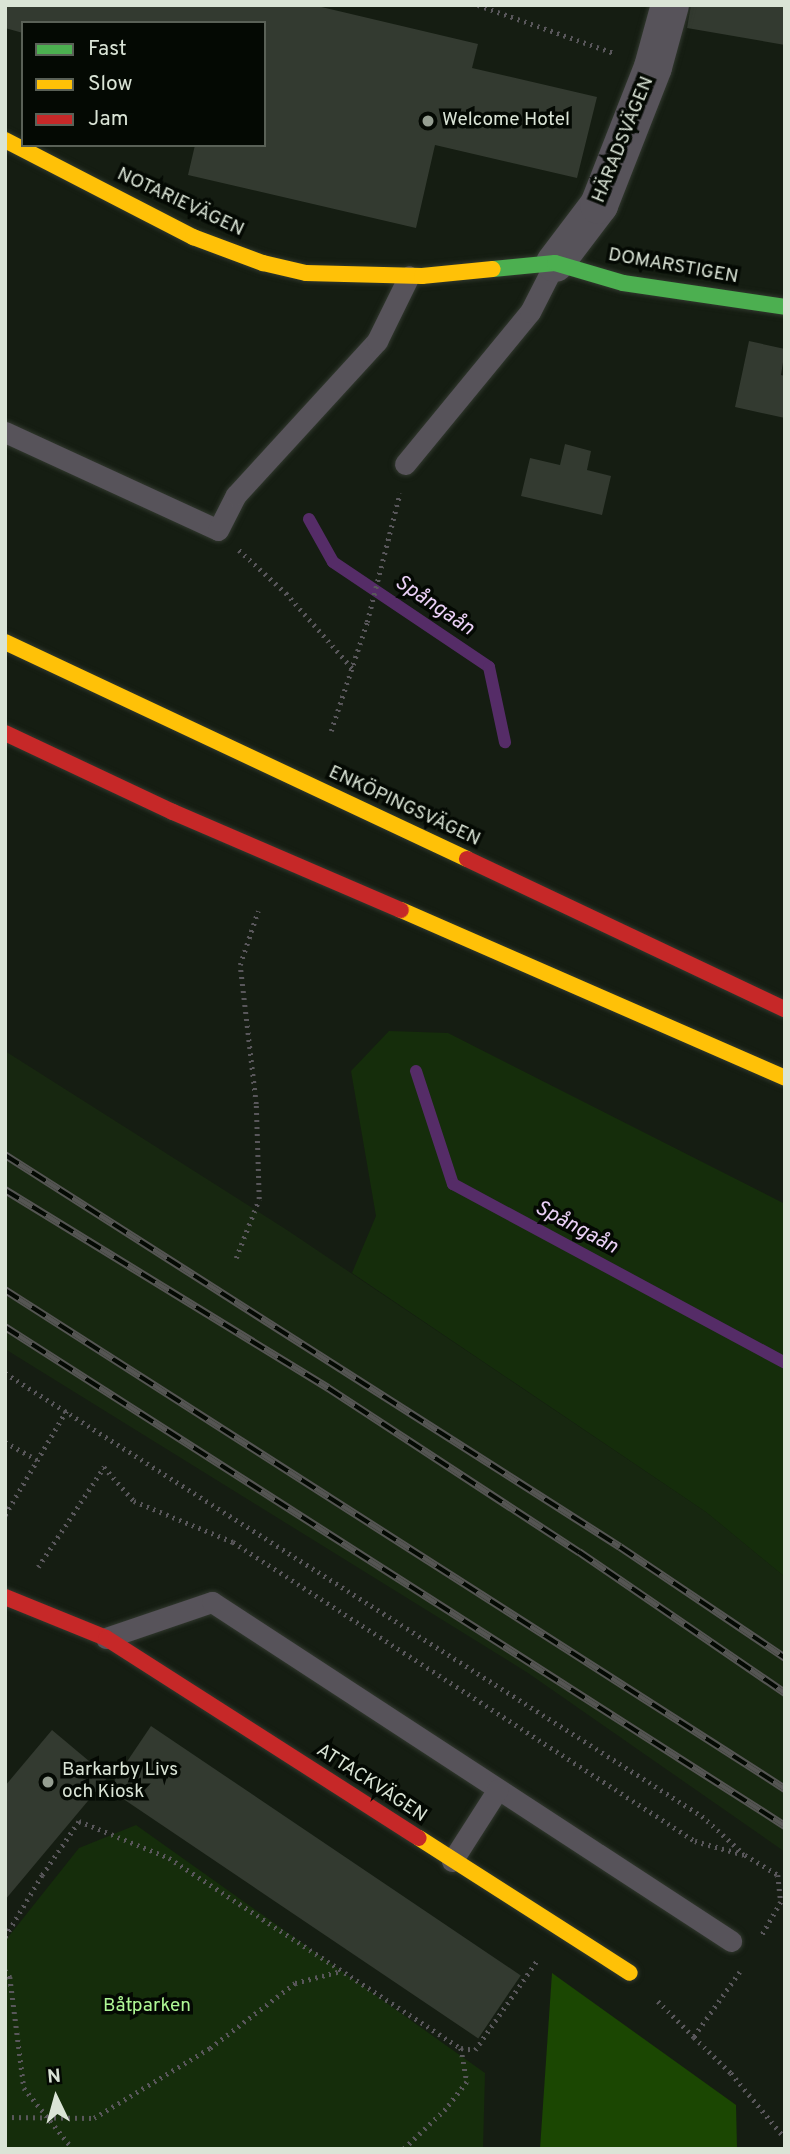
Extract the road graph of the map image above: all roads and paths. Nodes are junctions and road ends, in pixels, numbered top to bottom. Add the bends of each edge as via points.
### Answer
1 (478, 5) edge
2 (670, 5) edge
3 (653, 67) junction
4 (5, 140) edge
5 (555, 263) junction
6 (409, 276) junction
7 (785, 307) edge
8 (5, 432) edge
9 (405, 464) dead end
10 (395, 520) dead end
11 (218, 530) junction
12 (5, 642) edge
13 (353, 669) junction
14 (331, 731) dead end
15 (5, 733) edge
16 (258, 911) dead end
17 (785, 1009) edge
18 (785, 1078) edge
19 (236, 1258) dead end
20 (5, 1373) edge
21 (66, 1411) junction
22 (5, 1443) edge
23 (37, 1460) junction
24 (104, 1466) dead end
25 (5, 1515) edge
26 (30, 1578) dead end
27 (5, 1597) edge
28 (106, 1638) junction
29 (498, 1790) junction
30 (745, 1855) dead end
31 (452, 1861) junction
32 (558, 1929) junction
33 (5, 1937) edge
34 (730, 1941) dead end
35 (5, 1970) edge
36 (341, 1971) junction
37 (630, 1973) joint
38 (694, 2038) dead end
39 (461, 2048) junction
40 (5, 2117) edge
41 (46, 2117) junction
42 (72, 2149) edge
43 (404, 2149) edge

1 - 3 path
2 - 3 street, HÄRADSVÄGEN
3 - 5 street, HÄRADSVÄGEN via 599,205
4 - 6 main road, NOTARIEVÄGEN via 193,237 263,263 306,273
5 - 6 main road, NOTARIEVÄGEN
5 - 7 main road, DOMARSTIGEN via 623,283
5 - 9 lane via 530,312
6 - 11 lane via 377,341 236,495
8 - 11 lane
10 - 13 path
11 - 13 path via 286,593
12 - 17 main road, ENKÖPINGSVÄGEN
13 - 14 path
15 - 18 main road via 173,812
16 - 19 path via 240,965 256,1104 259,1199
20 - 21 path
21 - 23 path
21 - 30 path via 702,1816
22 - 23 path
23 - 25 path
24 - 26 path
27 - 28 main road, ATTACKVÄGEN
28 - 29 lane via 212,1602
28 - 31 main road, ATTACKVÄGEN
29 - 31 lane
29 - 34 lane
31 - 32 main road, ATTACKVÄGEN
32 - 37 main road, ATTACKVÄGEN
32 - 39 path via 475,2050
33 - 36 path via 79,1821 169,1858
35 - 41 path via 10,1977 23,2088
36 - 39 path
36 - 41 path via 295,1983 210,2048 94,2119
37 - 38 path
39 - 43 path via 467,2082
40 - 41 path
41 - 42 path

